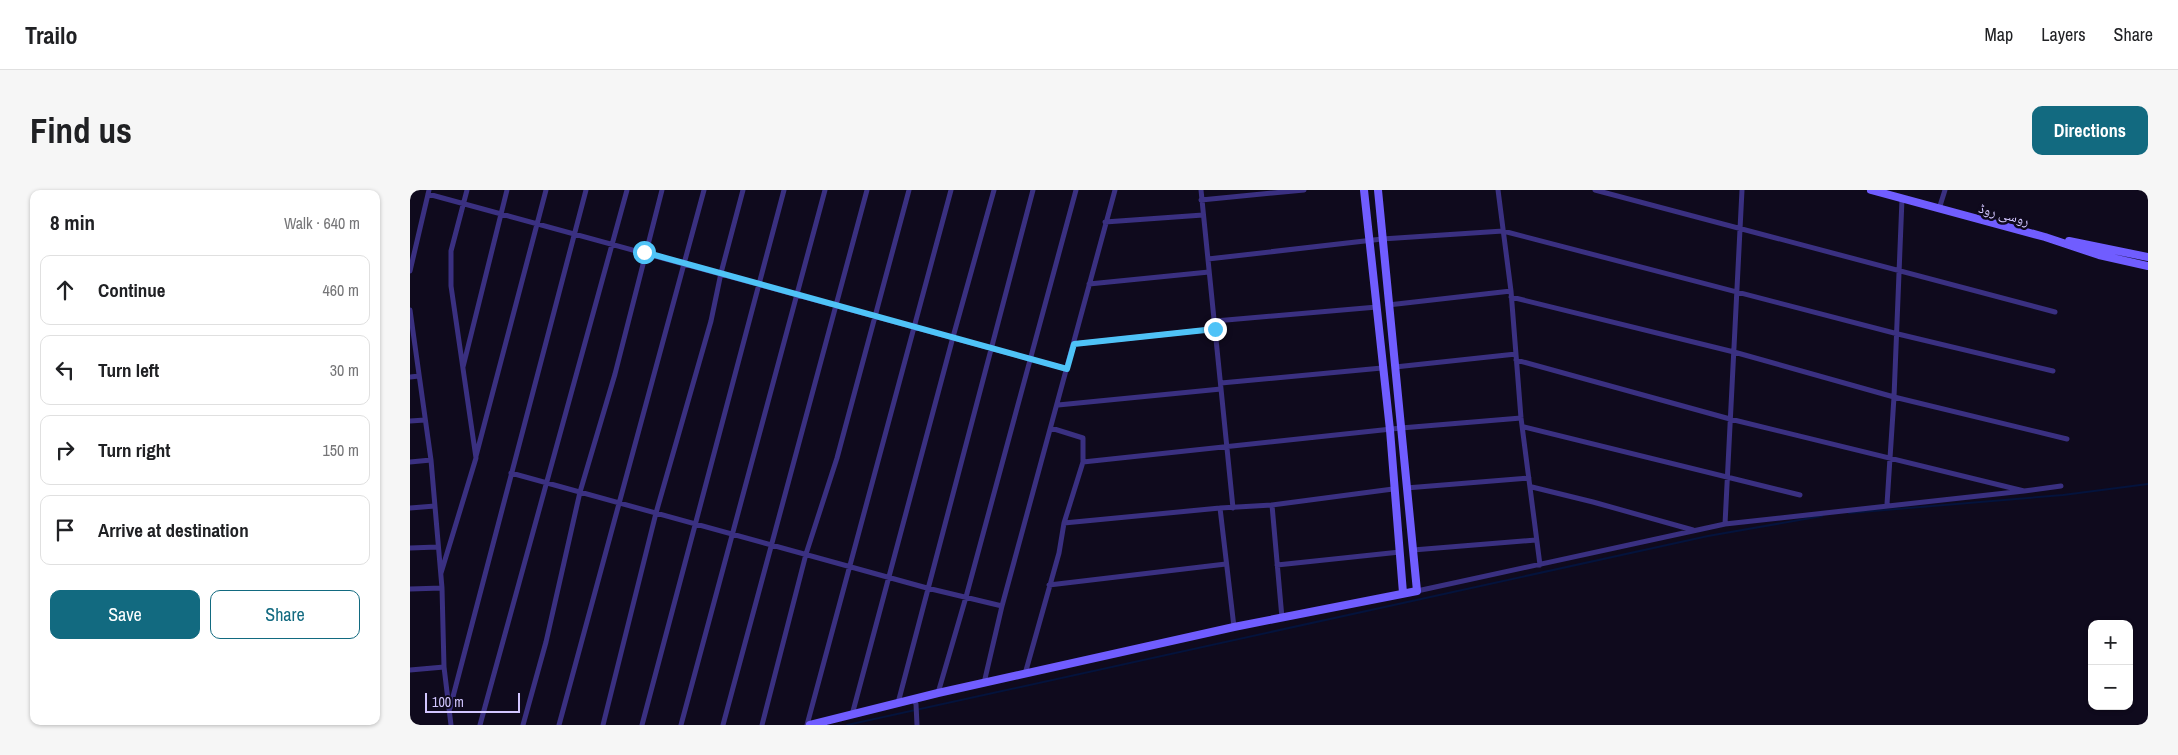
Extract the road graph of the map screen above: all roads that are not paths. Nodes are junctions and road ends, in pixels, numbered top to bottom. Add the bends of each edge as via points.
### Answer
1 (466, 190) edge
2 (507, 190) edge
3 (546, 190) edge
4 (586, 190) edge
5 (627, 190) edge
6 (662, 190) edge
7 (704, 190) edge
8 (743, 190) edge
9 (784, 190) edge
10 (825, 190) edge
11 (867, 190) edge
12 (909, 190) edge
13 (951, 190) edge
14 (994, 190) edge
15 (1033, 190) edge
16 (1076, 190) edge
17 (1115, 190) edge
18 (1201, 190) edge
19 (1304, 190) edge
20 (1364, 190) edge
21 (1378, 190) edge
22 (1498, 190) edge
23 (1594, 190) edge
24 (1742, 190) edge
25 (1871, 190) edge
26 (1945, 190) edge
27 (429, 192) edge
28 (1902, 199) junction
29 (1201, 200) junction
30 (463, 202) junction
31 (1939, 209) junction
32 (500, 213) junction
33 (1204, 215) junction
34 (1105, 222) junction
35 (537, 223) junction
36 (1740, 228) junction
37 (1503, 231) junction
38 (574, 234) junction
39 (2045, 237) junction
40 (1382, 239) junction
41 (1370, 241) junction
42 (613, 243) junction
43 (644, 252) junction
44 (2148, 257) edge
45 (1208, 258) junction
46 (684, 263) junction
47 (2148, 266) edge
48 (410, 271) edge
49 (1901, 271) junction
50 (1209, 272) junction
51 (721, 273) junction
52 (758, 284) junction
53 (1089, 284) junction
54 (1736, 290) junction
55 (797, 293) junction
56 (1511, 294) junction
57 (835, 305) junction
58 (1388, 305) junction
59 (1377, 307) junction
60 (410, 310) edge
61 (2055, 312) dead end
62 (875, 316) junction
63 (1215, 321) junction
64 (913, 326) junction
65 (1215, 329) junction
66 (411, 334) edge
67 (1898, 334) junction
68 (953, 337) junction
69 (1074, 344) junction
70 (990, 348) junction
71 (1734, 352) junction
72 (1516, 357) junction
73 (1031, 359) junction
74 (1395, 367) junction
75 (1382, 368) junction
76 (1067, 369) junction
77 (463, 370) junction
78 (2053, 371) dead end
79 (418, 376) junction
80 (410, 377) edge
81 (1221, 382) junction
82 (1221, 389) junction
83 (1894, 398) junction
84 (1058, 405) junction
85 (1522, 418) junction
86 (1730, 419) junction
87 (425, 420) junction
88 (410, 421) edge
89 (1524, 427) junction
90 (1051, 428) junction
91 (1402, 428) junction
92 (1390, 430) junction
93 (2067, 439) dead end
94 (1227, 448) junction
95 (476, 458) junction
96 (1891, 458) junction
97 (431, 460) junction
98 (410, 462) edge
99 (1083, 462) junction
100 (510, 473) junction
101 (1529, 478) junction
102 (1728, 478) junction
103 (546, 484) junction
104 (2061, 486) dead end
105 (1532, 487) junction
106 (1406, 488) junction
107 (1393, 489) junction
108 (2024, 491) junction
109 (580, 492) junction
110 (1800, 495) dead end
111 (619, 503) junction
112 (1887, 504) junction
113 (1272, 505) junction
114 (435, 506) junction
115 (410, 508) edge
116 (1220, 508) junction
117 (1233, 508) junction
118 (656, 513) junction
119 (1064, 523) junction
120 (697, 524) junction
121 (1725, 524) junction
122 (1695, 531) junction
123 (733, 534) junction
124 (1536, 540) junction
125 (771, 544) junction
126 (437, 546) junction
127 (410, 548) edge
128 (1413, 550) junction
129 (1400, 552) junction
130 (806, 554) junction
131 (1226, 564) junction
132 (1277, 565) junction
133 (1540, 565) junction
134 (850, 566) junction
135 (440, 576) junction
136 (889, 577) junction
137 (1049, 585) junction
138 (442, 588) junction
139 (927, 588) junction
140 (410, 589) edge
141 (1417, 591) junction
142 (1403, 593) junction
143 (966, 597) junction
144 (1002, 606) junction
145 (1282, 618) junction
146 (1234, 627) junction
147 (444, 667) junction
148 (410, 670) edge
149 (1025, 675) junction
150 (984, 683) junction
151 (938, 693) junction
152 (914, 702) junction
153 (898, 703) junction
154 (450, 708) junction
155 (852, 715) junction
156 (918, 724) edge
157 (451, 725) edge
158 (480, 725) edge
159 (523, 725) edge
160 (559, 725) edge
161 (603, 725) edge
162 (642, 725) edge
163 (681, 725) edge
164 (724, 725) edge
165 (762, 725) edge
166 (808, 725) edge

1 - 30 street
2 - 32 street
3 - 35 street
4 - 38 street
5 - 42 street
6 - 43 street
7 - 46 street
8 - 51 street
9 - 52 street
10 - 55 street
11 - 57 street
12 - 62 street
13 - 64 street
14 - 68 street
15 - 70 street
16 - 73 street
17 - 34 street
18 - 29 street
19 - 29 street
20 - 41 street
21 - 40 street
22 - 37 street
23 - 36 street
24 - 36 street
25 - 28 street, روسی روڈ
26 - 31 street
27 - 30 street
27 - 48 street
28 - 31 street, روسی روڈ
28 - 49 street
29 - 33 street
30 - 32 street
30 - 77 street via 451,251 451,286
31 - 39 street, روسی روڈ
32 - 35 street
32 - 77 street
33 - 34 street
33 - 45 street
34 - 53 street
35 - 38 street
35 - 95 street
36 - 49 street
36 - 54 street
37 - 40 street
37 - 54 street
37 - 56 street
38 - 42 street
38 - 100 street
39 - 44 street, روسی روڈ
39 - 47 street, روسی روڈ
40 - 41 street
40 - 58 street
41 - 45 street
41 - 59 street
42 - 43 street
42 - 103 street
43 - 46 street
43 - 109 street via 615,374
45 - 50 street
46 - 51 street
46 - 111 street
49 - 61 street
49 - 67 street
50 - 53 street
50 - 63 street
51 - 52 street
51 - 118 street via 711,321
52 - 55 street
52 - 120 street
53 - 69 street
54 - 67 street
54 - 71 street
55 - 57 street
55 - 123 street
56 - 58 street
56 - 71 street
56 - 72 street
57 - 62 street
57 - 125 street
58 - 74 street
59 - 63 street
59 - 75 street
60 - 66 street
62 - 64 street
62 - 130 street
63 - 65 street
64 - 68 street
64 - 134 street
65 - 69 street
65 - 81 street
66 - 79 street
67 - 78 street
67 - 83 street
68 - 70 street
68 - 136 street
69 - 76 street
70 - 73 street
70 - 139 street
71 - 83 street
71 - 86 street
72 - 74 street
72 - 85 street
72 - 86 street
73 - 76 street
73 - 143 street
74 - 91 street
75 - 81 street
75 - 92 street
76 - 84 street
77 - 95 street
79 - 80 street
79 - 87 street
81 - 82 street
82 - 84 street
82 - 94 street
83 - 93 street
83 - 96 street
84 - 90 street
85 - 89 street
85 - 91 street
86 - 96 street
86 - 102 street
87 - 88 street
87 - 97 street
89 - 101 street
89 - 102 street
90 - 99 street via 1083,438
90 - 144 street
91 - 92 street
91 - 106 street
92 - 94 street
92 - 107 street
94 - 99 street
94 - 117 street
95 - 135 street
96 - 108 street
96 - 112 street
97 - 98 street
97 - 114 street
99 - 119 street
100 - 103 street
100 - 154 street
101 - 105 street
101 - 106 street
102 - 110 street
102 - 121 street
103 - 109 street
103 - 158 street
104 - 108 street
105 - 122 street
105 - 124 street
106 - 128 street
107 - 113 street
107 - 129 street
108 - 112 street
109 - 111 street
109 - 159 street via 546,642
111 - 118 street
111 - 160 street
112 - 121 street
113 - 117 street
113 - 132 street
114 - 115 street
114 - 126 street
116 - 117 street
116 - 119 street
116 - 131 street
118 - 120 street
118 - 161 street
119 - 137 street
120 - 123 street
120 - 162 street
121 - 122 street
122 - 133 street
123 - 125 street
123 - 163 street
124 - 128 street
124 - 133 street
125 - 130 street
125 - 164 street
126 - 127 street
126 - 135 street
128 - 141 street
129 - 132 street
129 - 142 street
130 - 134 street
130 - 165 street
131 - 137 street
131 - 146 street
132 - 145 street
133 - 141 street
134 - 136 street
134 - 166 street
135 - 138 street
136 - 139 street
136 - 155 street
137 - 149 street
138 - 140 street
138 - 147 street
139 - 143 street
139 - 153 street
141 - 142 street
142 - 145 street
143 - 144 street
143 - 151 street
144 - 150 street
145 - 146 street
146 - 149 street
147 - 148 street
147 - 154 street
149 - 150 street
150 - 151 street
151 - 152 street
152 - 153 street
152 - 156 street
153 - 155 street
154 - 157 street
155 - 166 street

